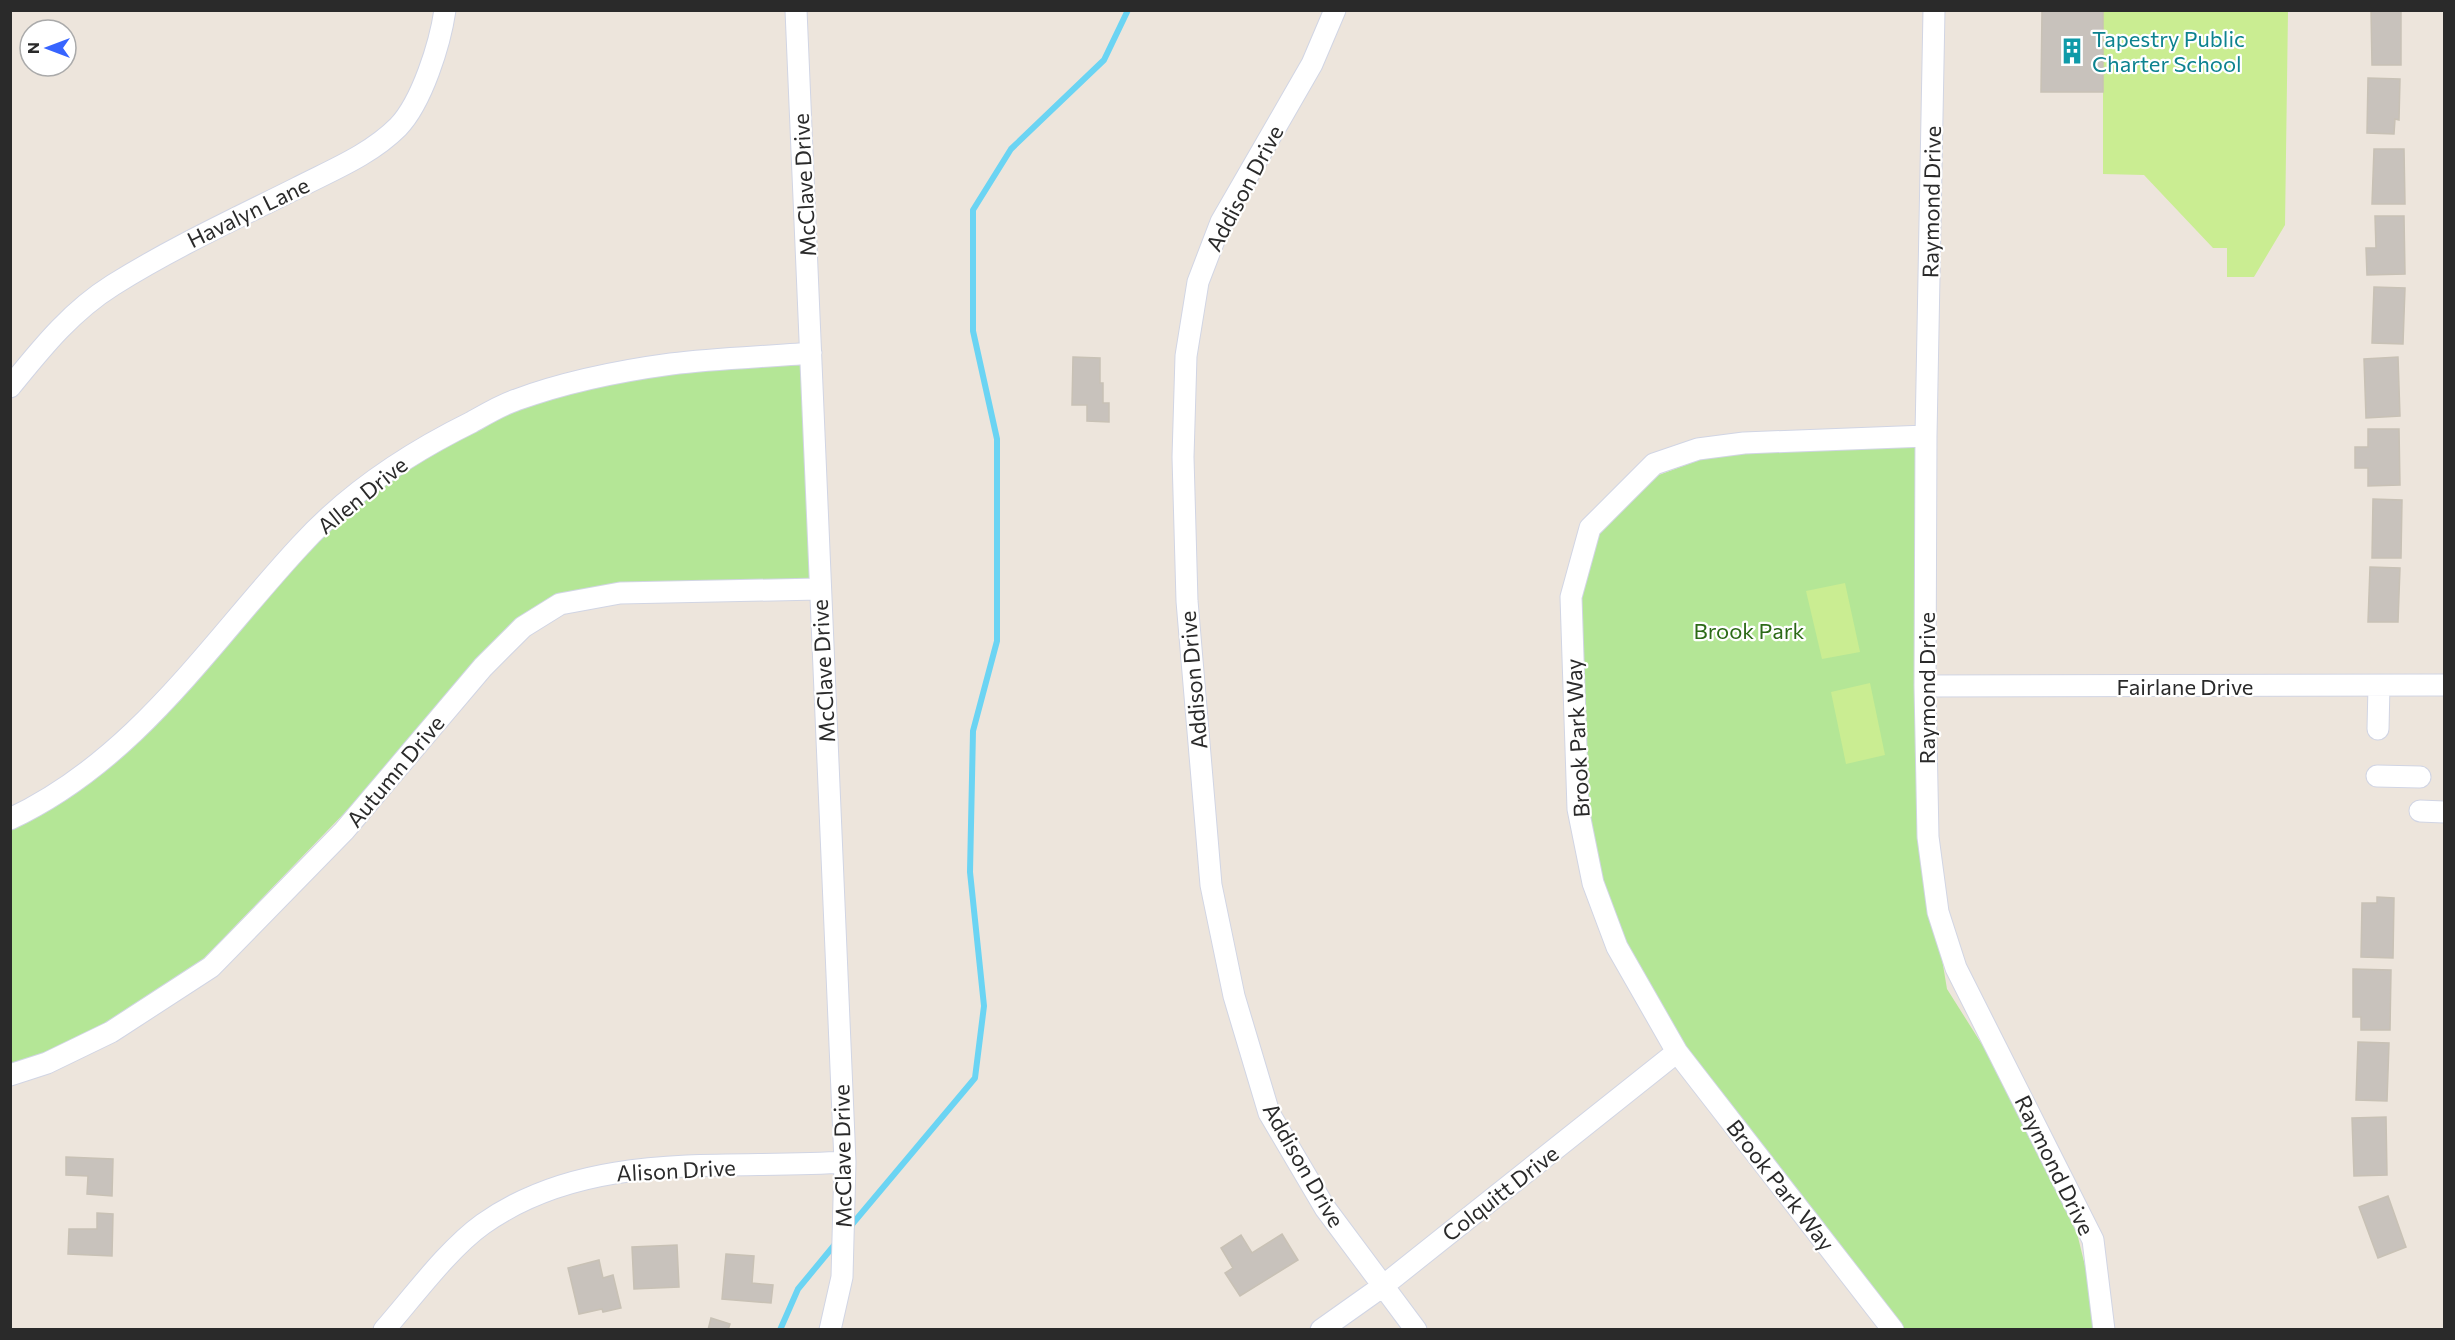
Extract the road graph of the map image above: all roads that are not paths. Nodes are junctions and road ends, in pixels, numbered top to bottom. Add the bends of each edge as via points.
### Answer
1 (445, 10) edge
2 (796, 10) edge
3 (1335, 10) edge
4 (1934, 10) edge
5 (811, 353) junction
6 (10, 387) edge
7 (1926, 436) junction
8 (819, 589) junction
9 (2445, 685) edge
10 (1925, 686) junction
11 (2379, 686) junction
12 (2378, 729) dead end
13 (2377, 776) dead end
14 (2420, 777) dead end
15 (2420, 811) dead end
16 (2445, 812) edge
17 (10, 819) edge
18 (1677, 1052) junction
19 (10, 1075) edge
20 (845, 1162) junction
21 (1383, 1286) junction
22 (384, 1329) edge
23 (830, 1329) edge
24 (1321, 1329) edge
25 (1416, 1329) edge
26 (1893, 1329) edge
27 (2104, 1329) edge

1 - 6 street, Havalyn Lane via 426,79 399,125 369,151 189,241 111,287 60,325
2 - 5 street, McClave Drive
3 - 21 street, Addison Drive via 1312,64 1221,222 1198,282 1186,356 1183,457 1187,601 1211,885 1234,996 1269,1113 1325,1208
4 - 7 street, Raymond Drive
5 - 8 street, McClave Drive
5 - 17 street, Allen Drive via 672,364 599,376 514,400 432,442 375,479 302,544 170,699 108,758 42,804
7 - 10 street, Raymond Drive
7 - 18 street, Brook Park Way via 1744,443 1698,449 1654,465 1590,528 1571,597 1578,808 1593,883 1617,946
8 - 19 street, Autumn Drive via 620,593 560,604 523,627 483,667 344,831 211,967 111,1032 47,1064
8 - 20 street, McClave Drive
9 - 11 street, Fairlane Drive
10 - 11 street, Fairlane Drive
10 - 27 street, Raymond Drive via 1928,837 1938,912 1956,968 2093,1240
11 - 12 street
13 - 14 street
15 - 16 street
18 - 21 street, Colquitt Drive
18 - 26 street, Brook Park Way
20 - 22 street, Alison Drive via 638,1168 592,1176 537,1194 483,1224
20 - 23 street, McClave Drive via 842,1277
21 - 24 street, Colquitt Drive
21 - 25 street, Addison Drive

